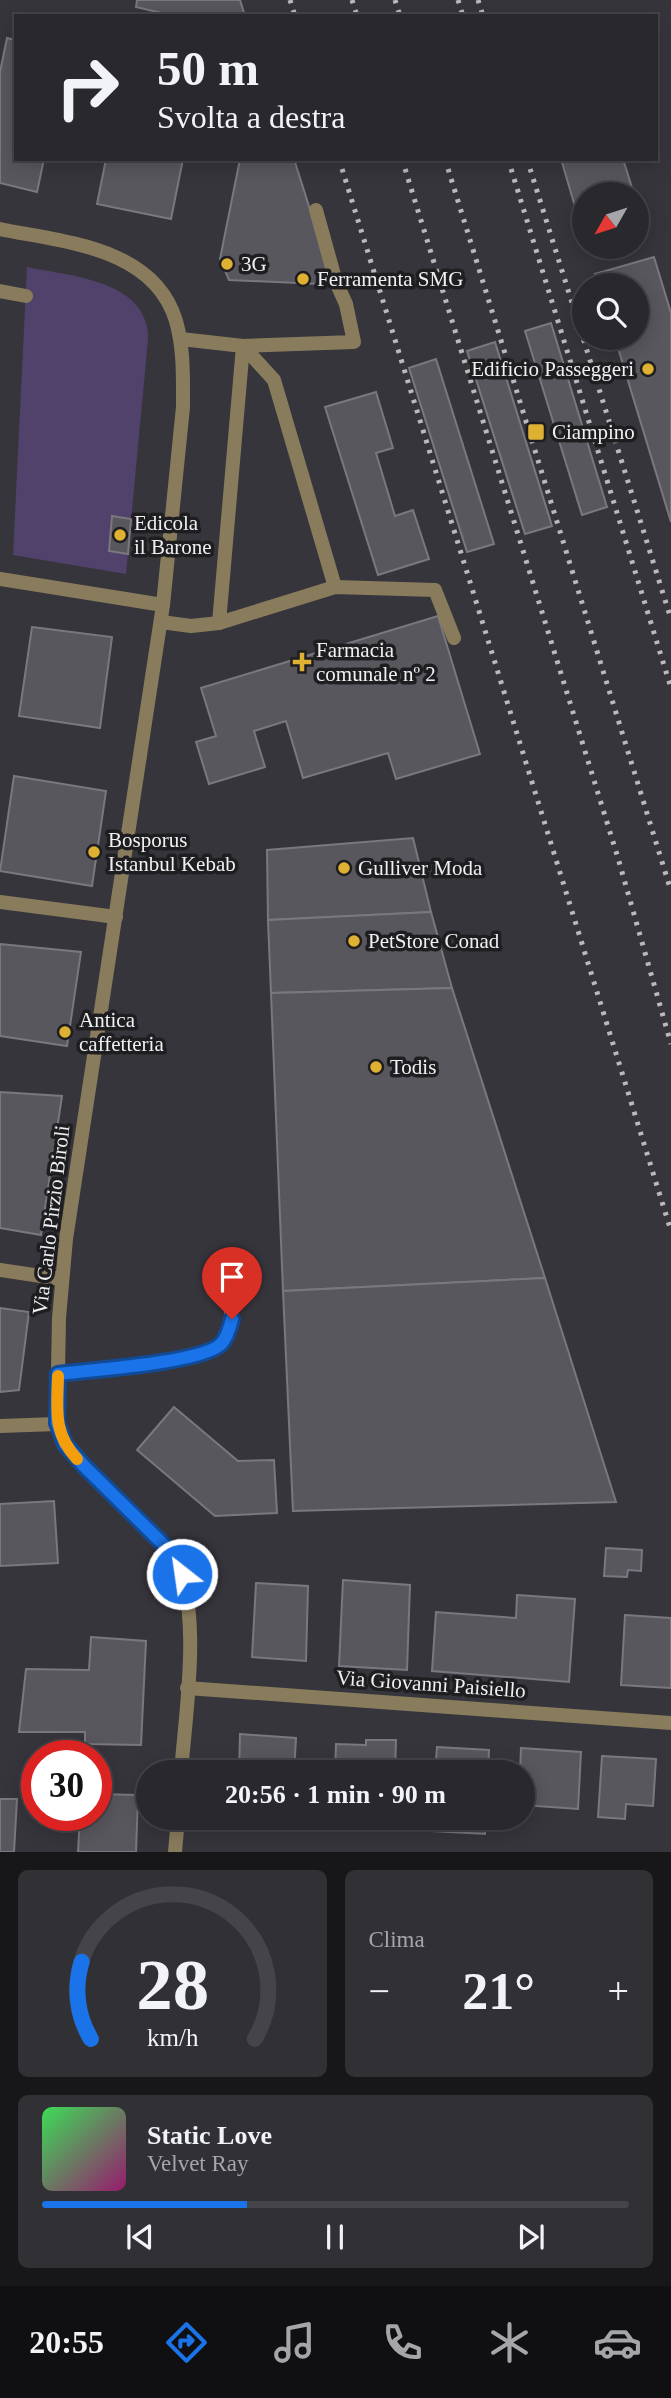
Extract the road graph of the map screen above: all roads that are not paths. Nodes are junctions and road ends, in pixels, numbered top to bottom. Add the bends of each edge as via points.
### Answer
1 (316, 210) dead end
2 (0, 229) edge
3 (0, 291) edge
4 (26, 296) dead end
5 (181, 339) junction
6 (243, 345) junction
7 (0, 579) edge
8 (335, 587) junction
9 (163, 605) junction
10 (161, 622) junction
11 (219, 623) junction
12 (454, 638) dead end
13 (0, 902) edge
14 (116, 917) junction
15 (0, 1270) edge
16 (61, 1279) junction
17 (231, 1303) dead end
18 (58, 1374) junction
19 (57, 1423) junction
20 (0, 1426) edge
21 (187, 1688) junction
22 (671, 1723) edge
23 (182, 1760) edge
24 (177, 1830) edge
25 (175, 1852) edge

1 - 6 street via 354,342
2 - 5 street, Via Carlo Pirzio Biroli via 82,246 132,264 165,297
3 - 4 street
5 - 6 street
5 - 9 street, Via Carlo Pirzio Biroli via 183,407
6 - 8 street via 274,380
6 - 11 street
7 - 9 street
8 - 11 street
8 - 12 street via 435,590
9 - 10 street, Via Carlo Pirzio Biroli
10 - 11 street
10 - 14 street, Via Carlo Pirzio Biroli
13 - 14 street
14 - 16 street, Via Carlo Pirzio Biroli
15 - 16 street
16 - 18 street, Via Carlo Pirzio Biroli
17 - 18 street via 226,1336 205,1353
18 - 19 street, Via Carlo Pirzio Biroli
19 - 20 street
19 - 21 street, Via Carlo Pirzio Biroli via 74,1455 173,1556 189,1603
21 - 22 street, Via Giovanni Paisiello
21 - 23 street, Via Carlo Pirzio Biroli
24 - 25 street

